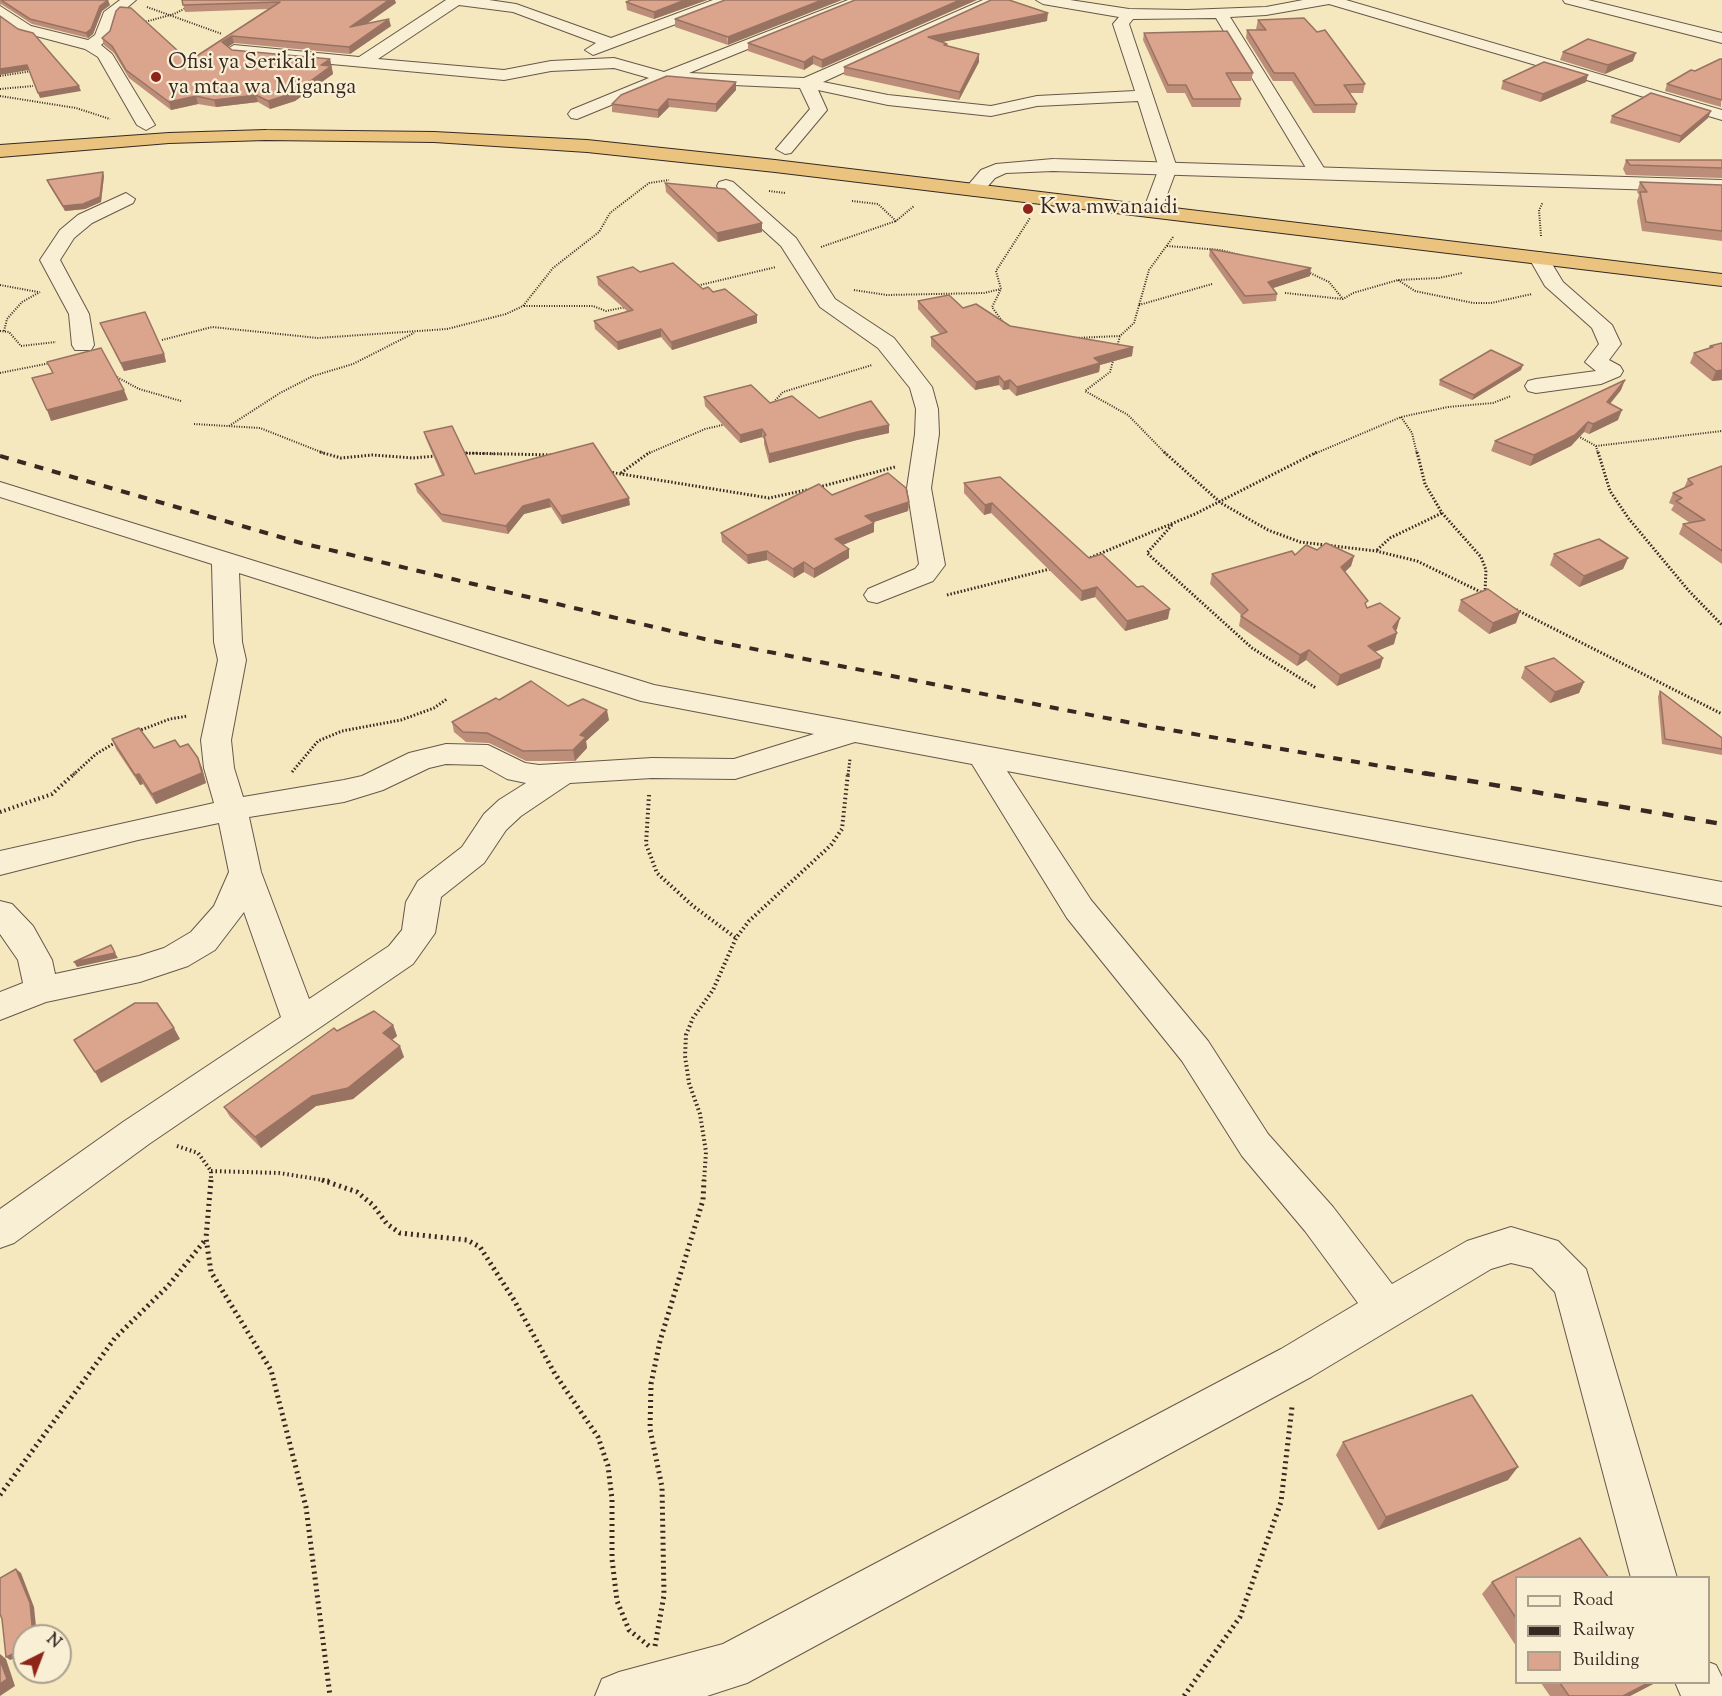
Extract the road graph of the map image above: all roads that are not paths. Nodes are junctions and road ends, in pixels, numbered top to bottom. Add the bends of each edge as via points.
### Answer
1 (727, 0) edge
2 (861, 0) edge
3 (994, 0) edge
4 (1043, 0) edge
5 (1329, 0) edge
6 (1570, 0) edge
7 (128, 1) edge
8 (0, 10) edge
9 (1220, 13) junction
10 (1129, 14) junction
11 (1722, 38) edge
12 (230, 43) edge
13 (612, 44) junction
14 (91, 46) junction
15 (362, 62) junction
16 (551, 66) junction
17 (665, 77) junction
18 (806, 83) junction
19 (1145, 96) junction
20 (577, 114) dead end
21 (1722, 116) edge
22 (146, 125) road end
23 (785, 149) dead end
24 (0, 151) edge
25 (1168, 168) junction
26 (1318, 173) junction
27 (726, 186) road end
28 (1722, 186) edge
29 (974, 190) junction
30 (126, 199) dead end
31 (1152, 211) junction
32 (1539, 258) junction
33 (1722, 280) edge
34 (83, 345) dead end
35 (1536, 386) road end
36 (0, 489) edge
37 (225, 558) junction
38 (877, 595) dead end
39 (852, 732) junction
40 (982, 756) junction
41 (561, 775) junction
42 (232, 810) junction
43 (0, 862) edge
44 (245, 872) junction
45 (1722, 894) edge
46 (0, 913) edge
47 (42, 990) junction
48 (0, 1006) edge
49 (301, 1023) junction
50 (0, 1231) edge
51 (1386, 1308) junction
52 (1653, 1576) edge
53 (619, 1696) edge

1 - 13 street
2 - 17 street
3 - 18 street
4 - 10 street
5 - 9 street via 1266,11
5 - 21 street
6 - 11 street
7 - 14 street via 109,15 106,31
8 - 14 street via 26,29
9 - 10 street
9 - 26 street
10 - 19 street via 1121,24
12 - 15 street
13 - 15 street via 516,8 456,0
13 - 16 street
14 - 22 street via 113,65
15 - 16 street via 504,75
16 - 17 street via 614,63
17 - 18 street
17 - 20 street
18 - 19 street via 888,100 991,111 1037,101
18 - 23 street via 819,110
19 - 25 street
24 - 29 highway via 212,137 434,137 666,153
25 - 26 street
25 - 29 street via 1003,168 988,174
25 - 31 street
26 - 28 street
27 - 38 street via 776,229 827,303 886,343 921,387 927,409 925,460 919,488 932,565 924,575
29 - 31 highway
30 - 34 street via 85,219 67,234 50,260 79,314
31 - 32 highway
32 - 33 highway
32 - 35 street via 1555,286 1601,325 1610,344 1596,362 1612,370 1601,377
36 - 37 street
37 - 39 street via 651,694
37 - 42 street via 232,660 216,740 219,768
39 - 40 street
39 - 41 street via 735,769 652,768
40 - 45 street
40 - 51 street via 1078,909 1195,1051 1255,1145 1319,1219
41 - 42 street via 525,774 488,755 446,754 420,760 372,783 344,791
41 - 49 street via 510,808 495,822 473,855 429,889 422,902 418,933 401,955
42 - 43 street
42 - 44 street
44 - 47 street via 227,913 203,941 176,957 140,969
44 - 49 street
46 - 47 street via 21,935 35,960
47 - 48 street
49 - 50 street via 136,1133
51 - 52 street via 1481,1254 1511,1245 1544,1254 1572,1282
51 - 53 street via 1296,1363 730,1666

